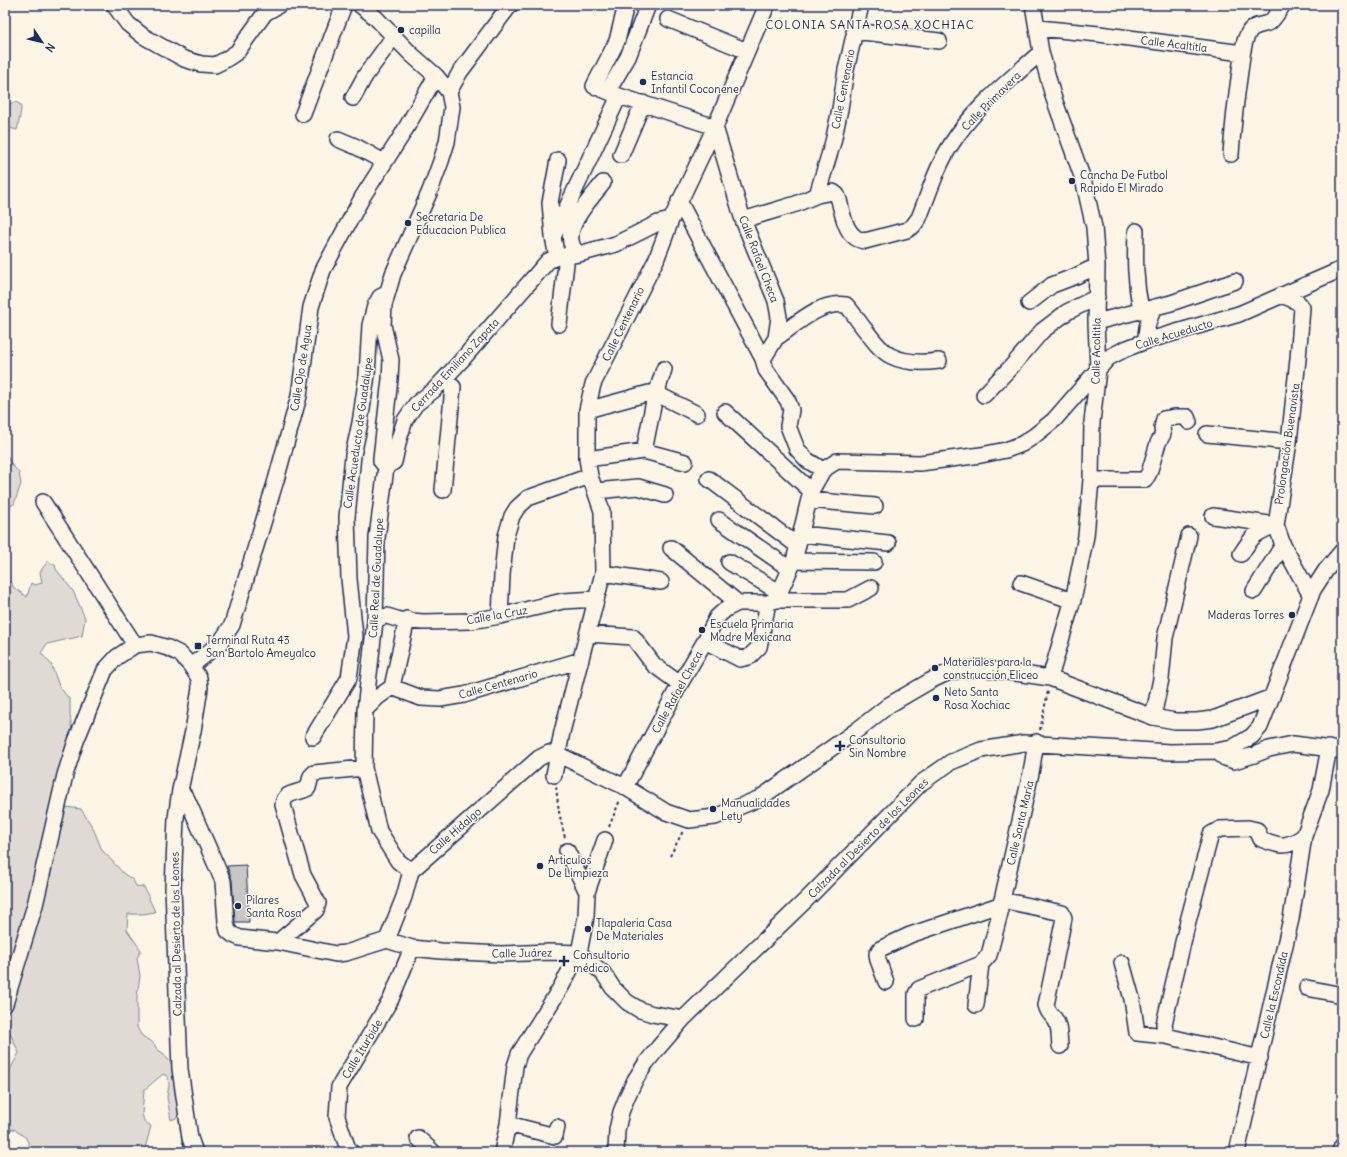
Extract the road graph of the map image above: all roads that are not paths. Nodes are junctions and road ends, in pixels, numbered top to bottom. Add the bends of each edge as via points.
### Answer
1 (114, 5) edge
2 (279, 5) edge
3 (344, 5) edge
4 (360, 5) edge
5 (510, 5) edge
6 (626, 5) edge
7 (648, 5) edge
8 (768, 5) edge
9 (861, 5) edge
10 (1033, 5) edge
11 (1283, 5) edge
12 (668, 19) dead end
13 (1038, 28) junction
14 (854, 31) junction
15 (394, 36) junction
16 (939, 41) dead end
17 (746, 51) junction
18 (1041, 52) junction
19 (1242, 53) junction
20 (436, 76) junction
21 (449, 92) junction
22 (613, 93) junction
23 (353, 98) dead end
24 (643, 104) junction
25 (303, 114) dead end
26 (715, 126) junction
27 (338, 139) dead end
28 (621, 154) dead end
29 (1231, 154) dead end
30 (558, 160) dead end
31 (384, 162) junction
32 (603, 183) dead end
33 (817, 195) junction
34 (679, 201) junction
35 (671, 220) junction
36 (743, 220) junction
37 (1136, 231) dead end
38 (553, 237) junction
39 (568, 255) junction
40 (1097, 266) junction
41 (1342, 269) edge
42 (1235, 281) dead end
43 (388, 292) junction
44 (1281, 295) junction
45 (1097, 297) junction
46 (1029, 303) dead end
47 (1148, 309) junction
48 (1096, 322) junction
49 (558, 324) dead end
50 (776, 338) junction
51 (1146, 341) junction
52 (763, 359) junction
53 (940, 361) dead end
54 (664, 369) dead end
55 (1098, 370) junction
56 (441, 383) junction
57 (657, 394) junction
58 (984, 395) dead end
59 (587, 410) junction
60 (725, 412) dead end
61 (697, 414) dead end
62 (1189, 422) dead end
63 (1207, 434) dead end
64 (1289, 442) junction
65 (644, 451) junction
66 (587, 459) junction
67 (685, 462) dead end
68 (386, 466) junction
69 (822, 470) junction
70 (590, 476) junction
71 (709, 479) dead end
72 (1091, 480) junction
73 (443, 490) dead end
74 (596, 492) junction
75 (665, 495) dead end
76 (810, 496) junction
77 (43, 502) dead end
78 (875, 506) dead end
79 (1213, 516) dead end
80 (719, 520) dead end
81 (1276, 525) junction
82 (1189, 536) dead end
83 (799, 540) junction
84 (888, 543) dead end
85 (1283, 545) junction
86 (671, 548) dead end
87 (1341, 553) edge
88 (1241, 554) dead end
89 (729, 562) dead end
90 (874, 562) dead end
91 (792, 565) junction
92 (603, 573) junction
93 (661, 582) dead end
94 (1021, 583) dead end
95 (871, 588) dead end
96 (1254, 591) dead end
97 (1311, 596) junction
98 (774, 598) junction
99 (596, 599) junction
100 (1073, 601) junction
101 (738, 603) junction
102 (500, 616) junction
103 (407, 619) junction
104 (374, 621) junction
105 (588, 634) junction
106 (705, 641) junction
107 (135, 645) junction
108 (581, 660) junction
109 (191, 666) junction
110 (1050, 678) junction
111 (680, 684) junction
112 (392, 687) junction
113 (1272, 697) junction
114 (366, 710) junction
115 (1154, 717) junction
116 (313, 737) dead end
117 (1036, 742) junction
118 (1338, 749) edge
119 (1216, 752) junction
120 (559, 755) junction
121 (364, 768) junction
122 (554, 775) road end
123 (624, 787) junction
124 (180, 790) junction
125 (1304, 836) junction
126 (604, 840) road end
127 (567, 851) road end
128 (410, 872) junction
129 (587, 892) junction
130 (1000, 902) junction
131 (387, 940) junction
132 (278, 942) junction
133 (412, 948) junction
134 (579, 953) junction
135 (1122, 963) dead end
136 (981, 964) junction
137 (886, 982) dead end
138 (1307, 988) dead end
139 (1342, 996) edge
140 (5, 1004) edge
141 (976, 1005) dead end
142 (683, 1019) junction
143 (916, 1019) dead end
144 (1166, 1036) junction
145 (1060, 1046) dead end
146 (1260, 1058) junction
147 (508, 1124) junction
148 (557, 1127) dead end
149 (418, 1138) dead end
150 (1342, 1146) edge
151 (196, 1152) edge
152 (351, 1152) edge
153 (433, 1152) edge
154 (502, 1152) edge
155 (616, 1152) edge
156 (1237, 1152) edge
157 (1340, 1152) edge

1 - 2 street via 128,24 143,36 184,59 215,65 237,52 265,13
3 - 25 street
4 - 15 street
5 - 21 street via 460,72
6 - 22 street via 617,41 594,86
7 - 22 street
8 - 17 street, Calle Centenario
9 - 14 street, Calle Centenario
10 - 13 street, Calle Acoltitla
11 - 19 street via 1268,23 1252,28
12 - 17 street
13 - 18 street, Calle Acoltitla
13 - 19 street, Calle Acaltitla
14 - 16 street
14 - 33 street, Calle Centenario via 833,142
15 - 20 street
15 - 23 street via 365,76
17 - 26 street, Calle Centenario
18 - 33 street, Calle Primavera via 968,120 942,160 919,218 907,230 865,241 858,240 849,231 840,200 835,193
18 - 40 street, Calle Acoltitla via 1053,96 1083,179 1094,227
19 - 29 street
20 - 21 street
20 - 31 street, Calle Ojo de Agua
21 - 43 street, Calle Real de Guadalupe via 452,107 447,142 430,191 393,274
22 - 24 street
22 - 38 street
24 - 26 street
24 - 28 street
26 - 34 street, Calle Centenario
26 - 36 street, Calle Rafael Checa
27 - 31 street
30 - 38 street via 550,203
31 - 109 street, Calle Ojo de Agua via 322,270 311,307 299,396 232,625 220,643
32 - 39 street via 574,220 571,230 574,250
33 - 36 street
34 - 35 street, Calle Centenario
34 - 52 street
35 - 39 street, Cerrada Emiliano Zapata via 658,223 616,244
35 - 59 street, Calle Centenario via 656,260 593,384
36 - 50 street, Calle Rafael Checa via 776,301 779,317
37 - 47 street via 1136,286
38 - 39 street
39 - 49 street
39 - 56 street, Cerrada Emiliano Zapata via 548,261
40 - 45 street, Calle Acoltitla
40 - 46 street via 1052,285
41 - 44 street, Calle Acueducto
42 - 47 street
43 - 68 street, Calle Real de Guadalupe via 384,305 383,325 390,360 390,379 381,458
43 - 116 street, Calle Acueducto de Guadalupe via 380,297 372,315 367,375 353,454 347,517 349,579 355,636 349,678
44 - 51 street, Calle Acueducto via 1240,314
44 - 64 street, Prolongación Buenavista via 1297,302 1302,308
45 - 48 street, Calle Acoltitla
45 - 58 street via 1066,312 1042,331
47 - 48 street
47 - 51 street via 1150,316 1146,326
48 - 55 street, Calle Acoltitla
50 - 52 street, Calle Rafael Checa
50 - 53 street via 814,312 828,305 842,304 851,310 880,348 891,356 908,361
51 - 55 street, Calle Acueducto via 1108,358
52 - 69 street via 766,370 788,401 788,426 797,448 807,460
54 - 57 street
55 - 69 street, Calle Acueducto via 1054,420 1022,444 1006,450 920,463 837,461
55 - 72 street, Calle Acoltitla via 1092,422
56 - 68 street, Cerrada Emiliano Zapata via 416,404 405,420 394,462
56 - 73 street via 448,383 453,387
57 - 59 street via 649,393
57 - 61 street
57 - 65 street
59 - 66 street, Calle Centenario
60 - 76 street
62 - 72 street via 1187,417 1182,416 1164,419 1163,434 1145,480
63 - 64 street
64 - 81 street, Prolongación Buenavista
65 - 66 street
65 - 67 street
66 - 70 street, Calle Centenario
68 - 104 street, Calle Real de Guadalupe via 377,538
69 - 76 street
70 - 74 street, Calle Centenario
70 - 102 street via 528,498 517,508 506,536
71 - 83 street
72 - 100 street, Calle Acoltitla via 1086,536
74 - 75 street via 638,487
74 - 92 street, Calle Centenario via 602,511
76 - 78 street
76 - 83 street
77 - 107 street
79 - 81 street
80 - 91 street
81 - 85 street, Prolongación Buenavista
81 - 88 street via 1258,532 1250,539
82 - 115 street via 1164,638 1161,679
83 - 84 street
83 - 91 street
85 - 96 street
85 - 97 street, Prolongación Buenavista
86 - 101 street
87 - 97 street, Calzada al Desierto de los Leones via 1326,570
89 - 98 street
90 - 91 street
91 - 98 street
92 - 93 street
92 - 99 street, Calle Centenario
94 - 100 street
95 - 98 street via 848,600
97 - 113 street, Calzada al Desierto de los Leones
98 - 101 street
98 - 106 street via 758,647 749,656 740,659
99 - 102 street, Calle la Cruz via 563,601
99 - 105 street, Calle Centenario
100 - 110 street, Calle Acoltitla
101 - 106 street, Calle Rafael Checa via 717,617
102 - 103 street, Calle la Cruz via 423,622
103 - 104 street, Calle la Cruz via 400,620 387,616
103 - 112 street
104 - 114 street, Calle Real de Guadalupe
105 - 108 street, Calle Centenario
105 - 111 street via 633,637 654,665
106 - 111 street, Calle Rafael Checa
107 - 109 street, Calzada al Desierto de los Leones via 151,643 168,648 180,654
107 - 140 street via 117,657 105,670 76,741 65,775 35,905
108 - 112 street, Calle Centenario via 491,688 440,699 421,698
108 - 120 street, Calle Centenario via 562,732
109 - 124 street, Calzada al Desierto de los Leones via 199,678 200,688
110 - 115 street
110 - 123 street via 980,668 947,673 889,705 760,798 715,817 689,820 666,812
111 - 123 street, Calle Rafael Checa
112 - 114 street
113 - 115 street via 1213,719 1175,721
113 - 119 street, Calzada al Desierto de los Leones via 1257,732 1232,748
114 - 121 street, Calle Real de Guadalupe
117 - 119 street, Calzada al Desierto de los Leones via 1170,752
117 - 130 street, Calle Santa María via 1032,773
117 - 142 street, Calzada al Desierto de los Leones via 981,750 951,762 921,783
118 - 119 street via 1294,744 1269,748 1234,761
118 - 125 street, Calle la Escondida
120 - 122 street, Calle Centenario
120 - 123 street
120 - 128 street, Calle Hidalgo via 549,753 540,758
121 - 128 street, Calle Real de Guadalupe via 379,831 398,861
121 - 132 street via 314,773 308,788 286,796 283,801 303,875 318,907
124 - 132 street via 188,799 223,881 228,931 240,938
124 - 151 street, Calzada al Desierto de los Leones via 173,888 180,1069 190,1138
125 - 144 street via 1294,844 1285,846 1261,839 1258,830 1248,828 1220,829 1211,834 1164,1024
125 - 146 street, Calle la Escondida via 1291,919
126 - 129 street
127 - 129 street
128 - 131 street via 404,896
129 - 134 street via 586,917
130 - 136 street, Calle Santa María via 1000,913 989,955
130 - 137 street via 910,935 880,949 877,954 878,960
130 - 145 street via 1062,913 1064,918 1046,1005 1048,1013 1056,1020
131 - 132 street via 336,954
131 - 133 street, Calle Juárez
133 - 134 street, Calle Juárez via 441,952 501,954
133 - 152 street, Calle Iturbide via 392,999 339,1087 336,1117
134 - 142 street via 603,973 627,1002 653,1014
134 - 147 street via 519,1054
135 - 144 street via 1132,999 1137,1033
136 - 141 street
136 - 143 street via 919,988 916,994
138 - 139 street
142 - 155 street, Calzada al Desierto de los Leones via 646,1062 635,1080 621,1112
144 - 146 street
146 - 156 street, Calle la Escondida
147 - 148 street via 555,1136
147 - 154 street
149 - 153 street
150 - 157 street

